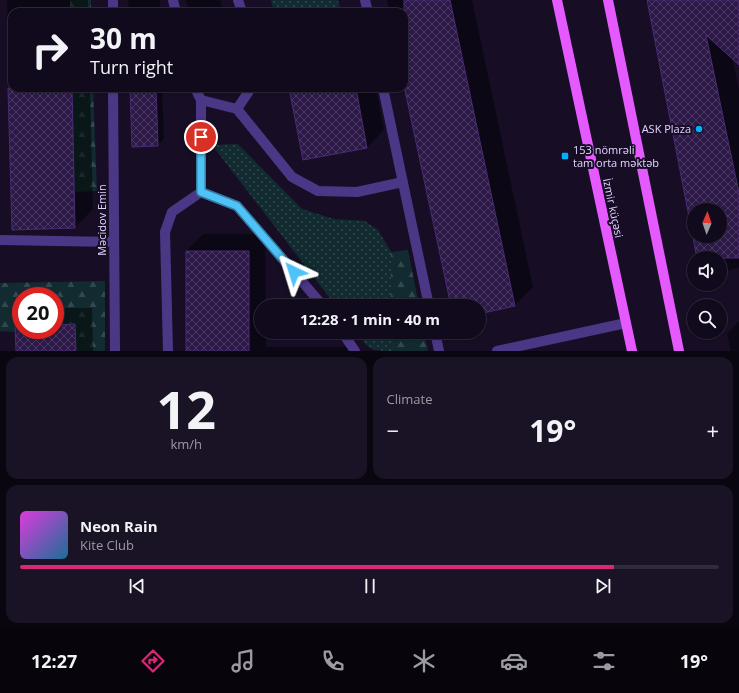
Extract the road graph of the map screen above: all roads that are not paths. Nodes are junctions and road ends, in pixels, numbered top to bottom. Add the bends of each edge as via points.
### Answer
1 (557, 0) edge
2 (608, 0) edge
3 (113, 92) edge
4 (197, 92) edge
5 (248, 92) edge
6 (384, 92) edge
7 (202, 100) junction
8 (237, 109) junction
9 (403, 182) junction
10 (201, 192) junction
11 (0, 240) edge
12 (114, 242) junction
13 (317, 299) edge
14 (428, 299) edge
15 (626, 323) junction
16 (347, 339) edge
17 (436, 339) edge
18 (115, 351) edge
19 (168, 351) edge
20 (355, 351) edge
21 (439, 351) edge
22 (497, 351) edge
23 (632, 351) edge
24 (679, 351) edge

1 - 15 main road, İzmir küçəsi
2 - 24 main road
3 - 12 street, Məcidov Emin
4 - 7 street
5 - 8 street
6 - 9 street
7 - 8 street
7 - 10 street
8 - 9 street via 292,177 318,191 357,192
9 - 14 street
10 - 13 street via 237,206
10 - 19 street via 172,212 165,232
11 - 12 street
12 - 18 street, Məcidov Emin
15 - 22 street
15 - 23 main road, İzmir küçəsi
16 - 20 street
17 - 21 street

